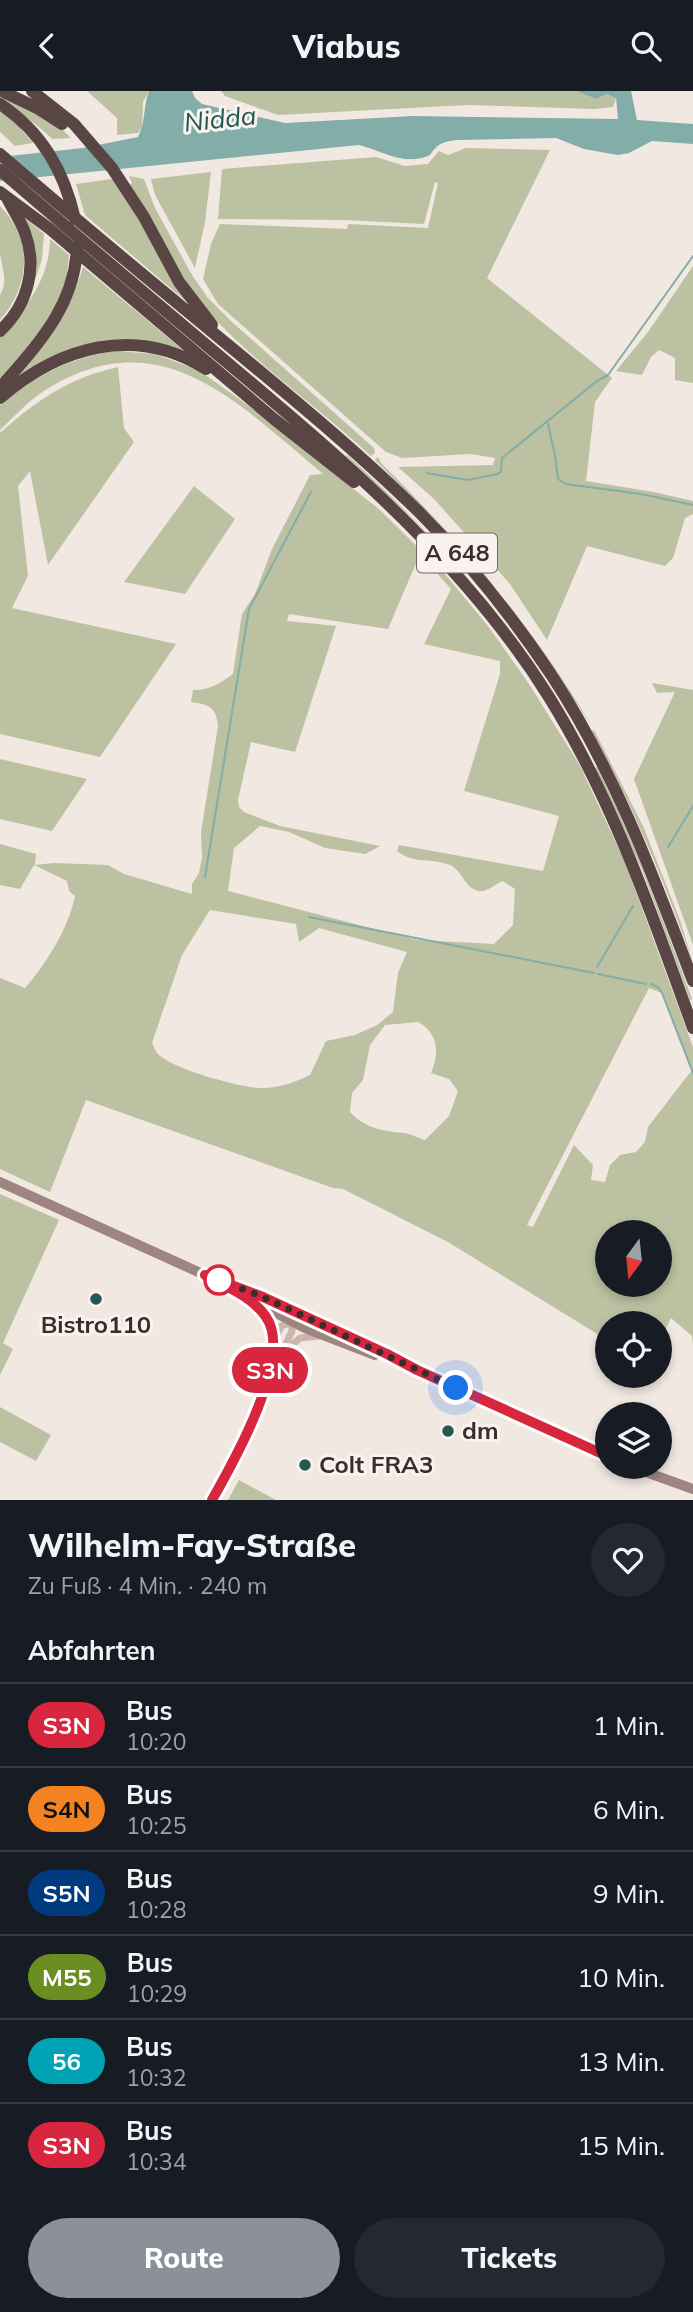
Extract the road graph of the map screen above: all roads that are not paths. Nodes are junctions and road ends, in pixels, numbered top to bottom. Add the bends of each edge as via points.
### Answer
1 (2, 91) edge
2 (32, 91) edge
3 (0, 104) edge
4 (70, 126) junction
5 (0, 154) edge
6 (0, 170) edge
7 (3, 195) edge
8 (0, 331) edge
9 (225, 342) junction
10 (0, 388) edge
11 (0, 398) edge
12 (274, 419) junction
13 (425, 539) junction
14 (693, 981) edge
15 (693, 1028) edge
16 (0, 1182) edge
17 (205, 1275) junction
18 (255, 1304) junction
19 (286, 1308) junction
20 (312, 1321) junction
21 (292, 1322) junction
22 (328, 1338) junction
23 (274, 1343) junction
24 (279, 1357) junction
25 (417, 1370) junction
26 (268, 1381) junction
27 (595, 1451) edge
28 (665, 1479) edge
29 (693, 1489) edge
30 (212, 1500) edge

1 - 4 highway
2 - 4 highway
3 - 10 highway via 46,147 64,179 77,239 73,277 61,311
4 - 9 highway via 120,180 179,282
5 - 9 highway, A 648
6 - 13 highway, A 648 via 325,445
7 - 8 highway via 26,234 30,273 23,300
7 - 12 highway, A 648 via 50,229
9 - 14 highway, A 648 via 422,515 513,621 571,708 629,815
11 - 12 highway, A 648 via 26,377 66,356 93,348 133,345 192,361
12 - 13 highway, A 648
13 - 15 highway, A 648 via 495,620 575,740 624,844
16 - 17 main road
17 - 18 main road
17 - 19 main road
18 - 21 main road
18 - 23 street via 270,1323
19 - 20 main road
19 - 21 street
20 - 21 street
20 - 25 main road
21 - 22 main road
21 - 23 street via 281,1326
21 - 24 street
22 - 24 street via 300,1338
22 - 25 main road
23 - 26 street
24 - 26 street
25 - 27 main road
26 - 30 street
28 - 29 main road

